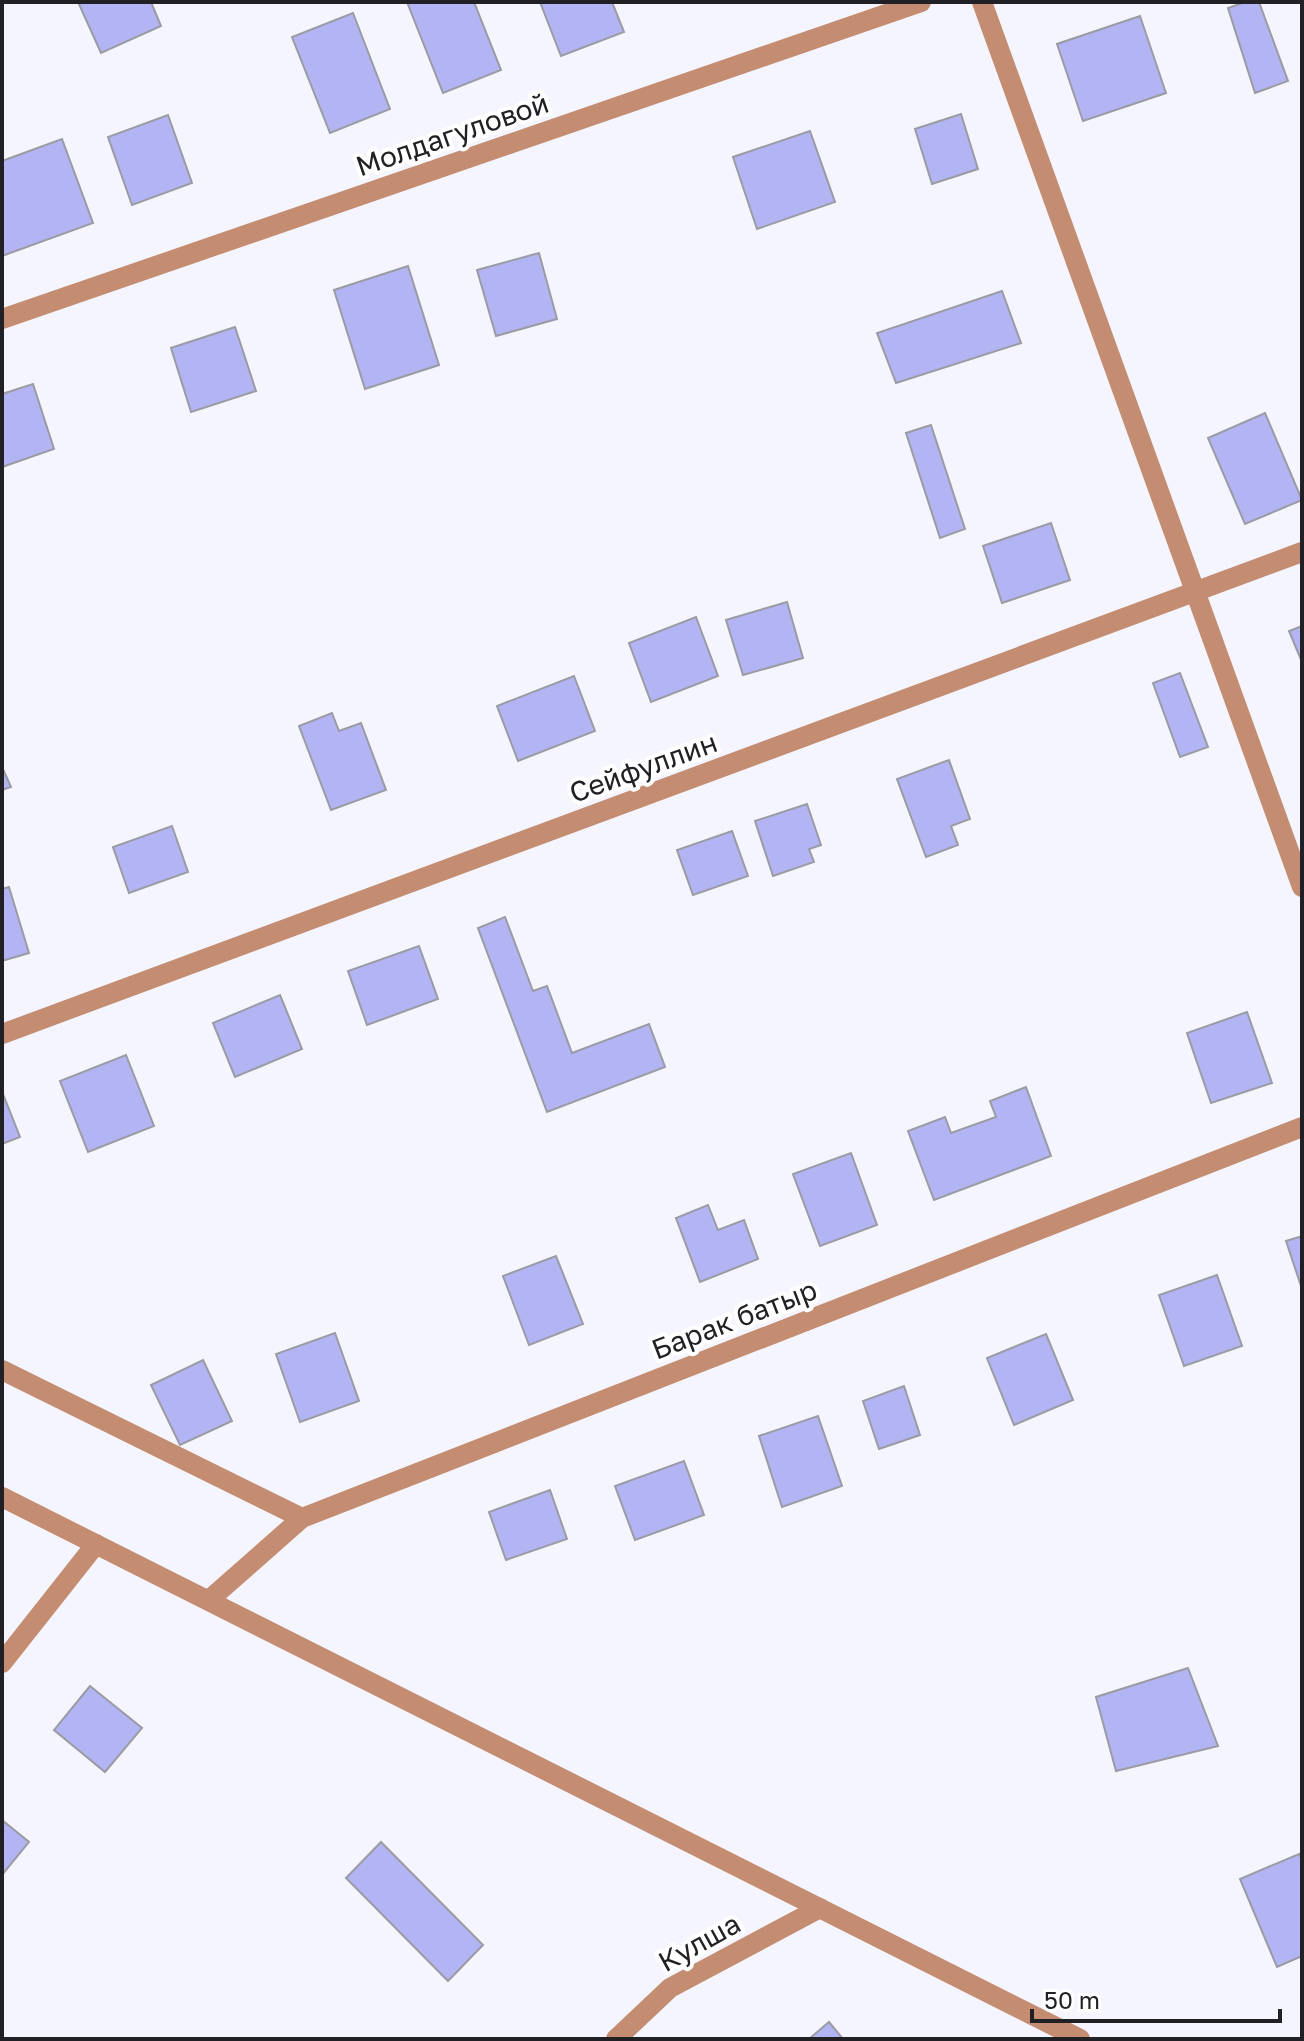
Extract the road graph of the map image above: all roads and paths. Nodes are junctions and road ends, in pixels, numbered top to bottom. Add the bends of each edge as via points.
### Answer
1 (921, 2) edge
2 (982, 2) edge
3 (2, 319) edge
4 (1302, 552) edge
5 (1195, 593) junction
6 (1302, 887) edge
7 (2, 1034) edge
8 (1302, 1127) edge
9 (2, 1370) edge
10 (2, 1497) edge
11 (302, 1518) junction
12 (96, 1544) junction
13 (209, 1600) junction
14 (2, 1663) edge
15 (820, 1908) junction
16 (616, 2039) edge
17 (1080, 2039) edge

1 - 3 street, Молдагуловой
2 - 5 street
4 - 5 street, Сейфуллин
5 - 6 street
5 - 7 street, Сейфуллин
8 - 11 street, Барак батыр
9 - 11 street
10 - 12 street
11 - 13 street, Барак батыр
12 - 13 street
12 - 14 street
13 - 15 street
15 - 16 street, Кулша via 670,1988
15 - 17 street

